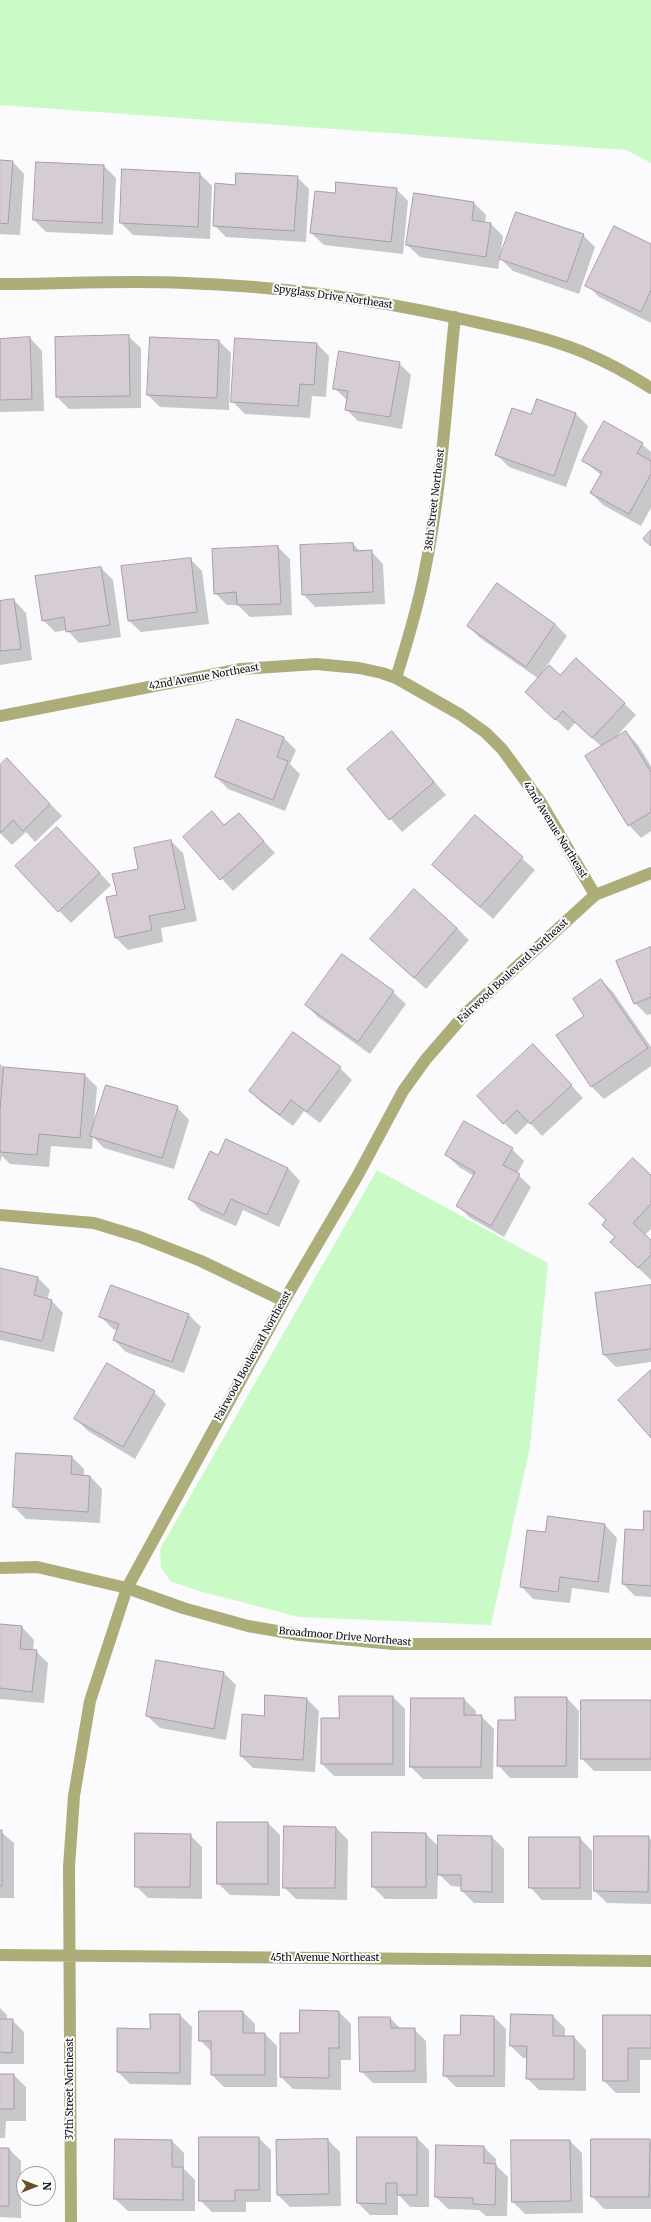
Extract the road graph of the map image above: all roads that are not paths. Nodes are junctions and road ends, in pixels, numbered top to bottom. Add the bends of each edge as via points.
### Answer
1 (0, 284) edge
2 (455, 317) junction
3 (651, 388) edge
4 (396, 678) junction
5 (0, 716) edge
6 (651, 873) edge
7 (595, 895) junction
8 (0, 1215) edge
9 (284, 1301) junction
10 (0, 1568) edge
11 (127, 1588) junction
12 (651, 1644) edge
13 (0, 1955) edge
14 (69, 1957) junction
15 (651, 1961) edge
16 (71, 2222) edge

1 - 2 street, Spyglass Drive Northeast via 102,282 246,286 388,304
2 - 3 street, Spyglass Drive Northeast via 501,327 581,351 619,368
2 - 4 street, 38th Street Northeast via 437,496 426,569 416,616
4 - 5 street, 42nd Avenue Northeast via 360,668 316,664 241,669
4 - 7 street, 42nd Avenue Northeast via 461,715 486,733 502,749 540,801
6 - 7 street, Fairwood Boulevard Northeast
7 - 9 street, Fairwood Boulevard Northeast via 466,1013 426,1059 403,1091 358,1175
8 - 9 street via 94,1223 140,1237 201,1261
9 - 11 street, Fairwood Boulevard Northeast
10 - 11 street, Broadmoor Drive Northeast via 37,1567
11 - 12 street, Broadmoor Drive Northeast via 183,1608 248,1626 300,1635 393,1644
11 - 14 street, Fairwood Boulevard Northeast via 90,1701 84,1729 74,1796 69,1867
13 - 14 street, 45th Avenue Northeast
14 - 15 street, 45th Avenue Northeast
14 - 16 street, 37th Street Northeast

